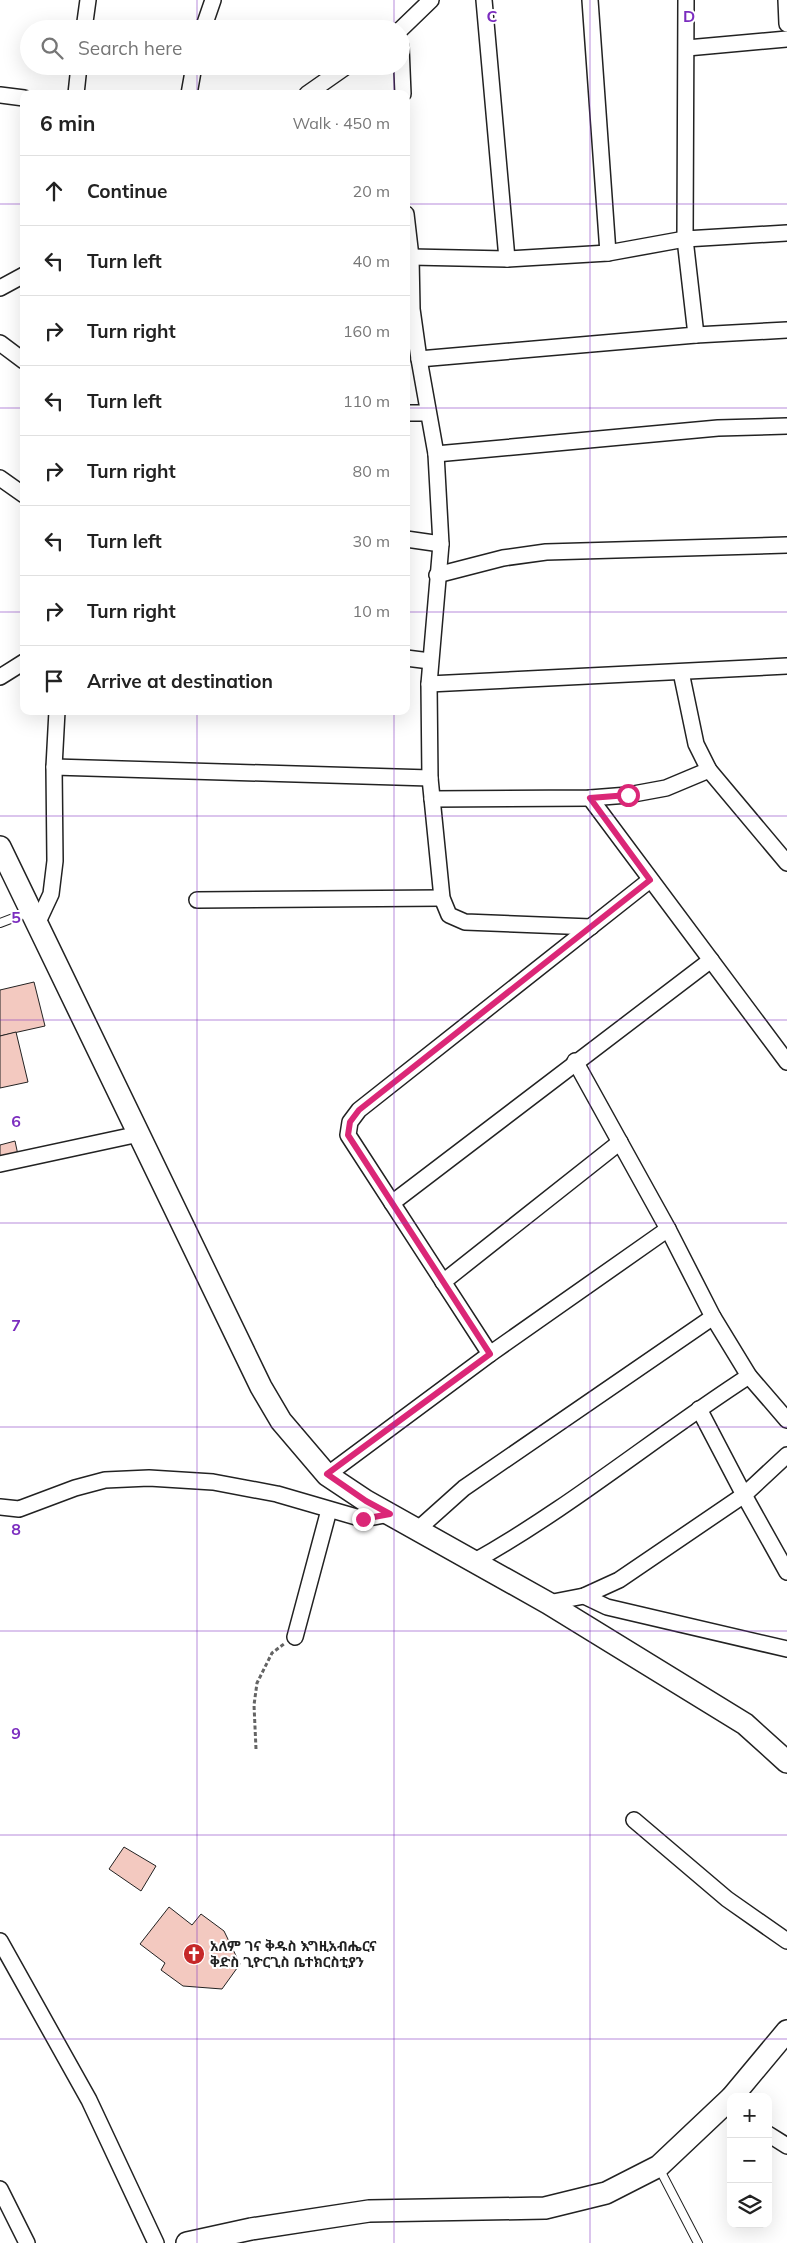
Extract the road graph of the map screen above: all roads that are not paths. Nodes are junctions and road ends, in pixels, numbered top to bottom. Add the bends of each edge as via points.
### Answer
1 (88, 0) edge
2 (213, 0) edge
3 (431, 0) edge
4 (484, 0) edge
5 (590, 0) edge
6 (686, 0) edge
7 (786, 0) edge
8 (85, 20) edge
9 (207, 20) edge
10 (410, 20) edge
11 (787, 24) edge
12 (787, 39) edge
13 (687, 48) junction
14 (78, 75) edge
15 (192, 75) edge
16 (334, 75) edge
17 (402, 75) edge
18 (76, 90) edge
19 (190, 90) edge
20 (313, 90) edge
21 (403, 90) edge
22 (0, 95) edge
23 (20, 98) edge
24 (787, 233) edge
25 (685, 239) junction
26 (410, 248) edge
27 (608, 253) junction
28 (411, 257) junction
29 (507, 259) junction
30 (20, 277) edge
31 (410, 283) edge
32 (0, 288) edge
33 (410, 314) edge
34 (787, 330) edge
35 (696, 334) junction
36 (0, 343) edge
37 (20, 358) edge
38 (419, 359) junction
39 (428, 413) junction
40 (410, 414) edge
41 (787, 426) edge
42 (436, 454) junction
43 (0, 478) edge
44 (20, 492) edge
45 (410, 540) edge
46 (441, 544) junction
47 (787, 545) edge
48 (437, 575) junction
49 (410, 658) edge
50 (430, 661) junction
51 (20, 664) edge
52 (787, 666) edge
53 (681, 672) junction
54 (0, 677) edge
55 (429, 684) junction
56 (57, 715) edge
57 (54, 766) junction
58 (709, 770) junction
59 (430, 778) junction
60 (590, 798) junction
61 (432, 799) junction
62 (0, 847) edge
63 (787, 863) edge
64 (650, 880) junction
65 (442, 898) junction
66 (197, 900) dead end
67 (34, 918) junction
68 (0, 923) edge
69 (591, 927) junction
70 (711, 960) junction
71 (575, 1061) junction
72 (787, 1061) edge
73 (139, 1134) junction
74 (620, 1142) junction
75 (0, 1164) edge
76 (392, 1202) junction
77 (668, 1229) junction
78 (443, 1282) junction
79 (713, 1317) junction
80 (490, 1354) junction
81 (749, 1376) junction
82 (699, 1408) junction
83 (787, 1420) edge
84 (787, 1455) edge
85 (327, 1474) junction
86 (744, 1495) junction
87 (0, 1507) edge
88 (329, 1510) junction
89 (390, 1514) junction
90 (417, 1530) junction
91 (473, 1562) junction
92 (787, 1572) edge
93 (584, 1596) junction
94 (548, 1603) junction
95 (295, 1637) road end
96 (787, 1648) edge
97 (787, 1762) edge
98 (634, 1820) dead end
99 (0, 1941) edge
100 (787, 1941) edge
101 (787, 2030) edge
102 (736, 2093) edge
103 (727, 2103) edge
104 (772, 2137) edge
105 (787, 2146) edge
106 (658, 2166) junction
107 (0, 2189) edge
108 (28, 2243) edge
109 (156, 2243) edge
110 (187, 2243) edge
111 (698, 2243) edge

1 - 8 street
2 - 9 street
3 - 10 street
4 - 29 street
5 - 27 street
6 - 13 street
7 - 11 street
12 - 13 street
13 - 25 street
14 - 18 street
15 - 19 street
16 - 20 street
17 - 21 street
22 - 23 street
24 - 25 street
25 - 27 street
25 - 35 street
26 - 28 street
27 - 29 street
28 - 29 street
28 - 31 street
30 - 32 street
33 - 38 street
34 - 35 street
35 - 38 street
36 - 37 street
38 - 39 street
39 - 40 street
39 - 42 street
41 - 42 street via 718,428
42 - 46 street
43 - 44 street
45 - 46 street
46 - 48 street
47 - 48 street via 546,552 503,558
48 - 50 street
49 - 50 street
50 - 55 street
51 - 54 street
52 - 53 street
53 - 55 street
53 - 58 street via 696,744
55 - 59 street
56 - 57 street
57 - 59 street
57 - 67 street via 55,860 50,894
58 - 60 street via 666,788
58 - 63 street
59 - 61 street
60 - 61 street
60 - 64 street
61 - 65 street
62 - 67 street
64 - 69 street
64 - 70 street
65 - 66 street
65 - 69 street via 449,915 465,922
67 - 68 lane
67 - 73 street
69 - 76 street via 359,1110 350,1122 348,1135
70 - 71 street
70 - 72 street
71 - 74 street
71 - 76 street
73 - 75 street
73 - 85 street via 260,1386 280,1421
74 - 77 street
74 - 78 street
76 - 78 street
77 - 79 street
77 - 80 street
78 - 80 street
79 - 81 street
79 - 90 street via 464,1488
80 - 85 street
81 - 82 street
81 - 83 street
82 - 86 street
82 - 91 street via 521,1536
84 - 86 street
85 - 89 street
86 - 92 street
86 - 93 street via 619,1580
87 - 88 street via 19,1510 105,1480 149,1478 214,1482 277,1494
88 - 89 street via 363,1519
88 - 95 street
89 - 90 street
90 - 91 street
91 - 94 street
93 - 94 street
93 - 96 street via 607,1607
94 - 97 street via 745,1724
98 - 100 street via 727,1899
99 - 109 street via 89,2100
101 - 102 street
103 - 106 street
104 - 105 street
106 - 110 street via 606,2193 545,2208 369,2211 251,2229
106 - 111 lane
107 - 108 street

